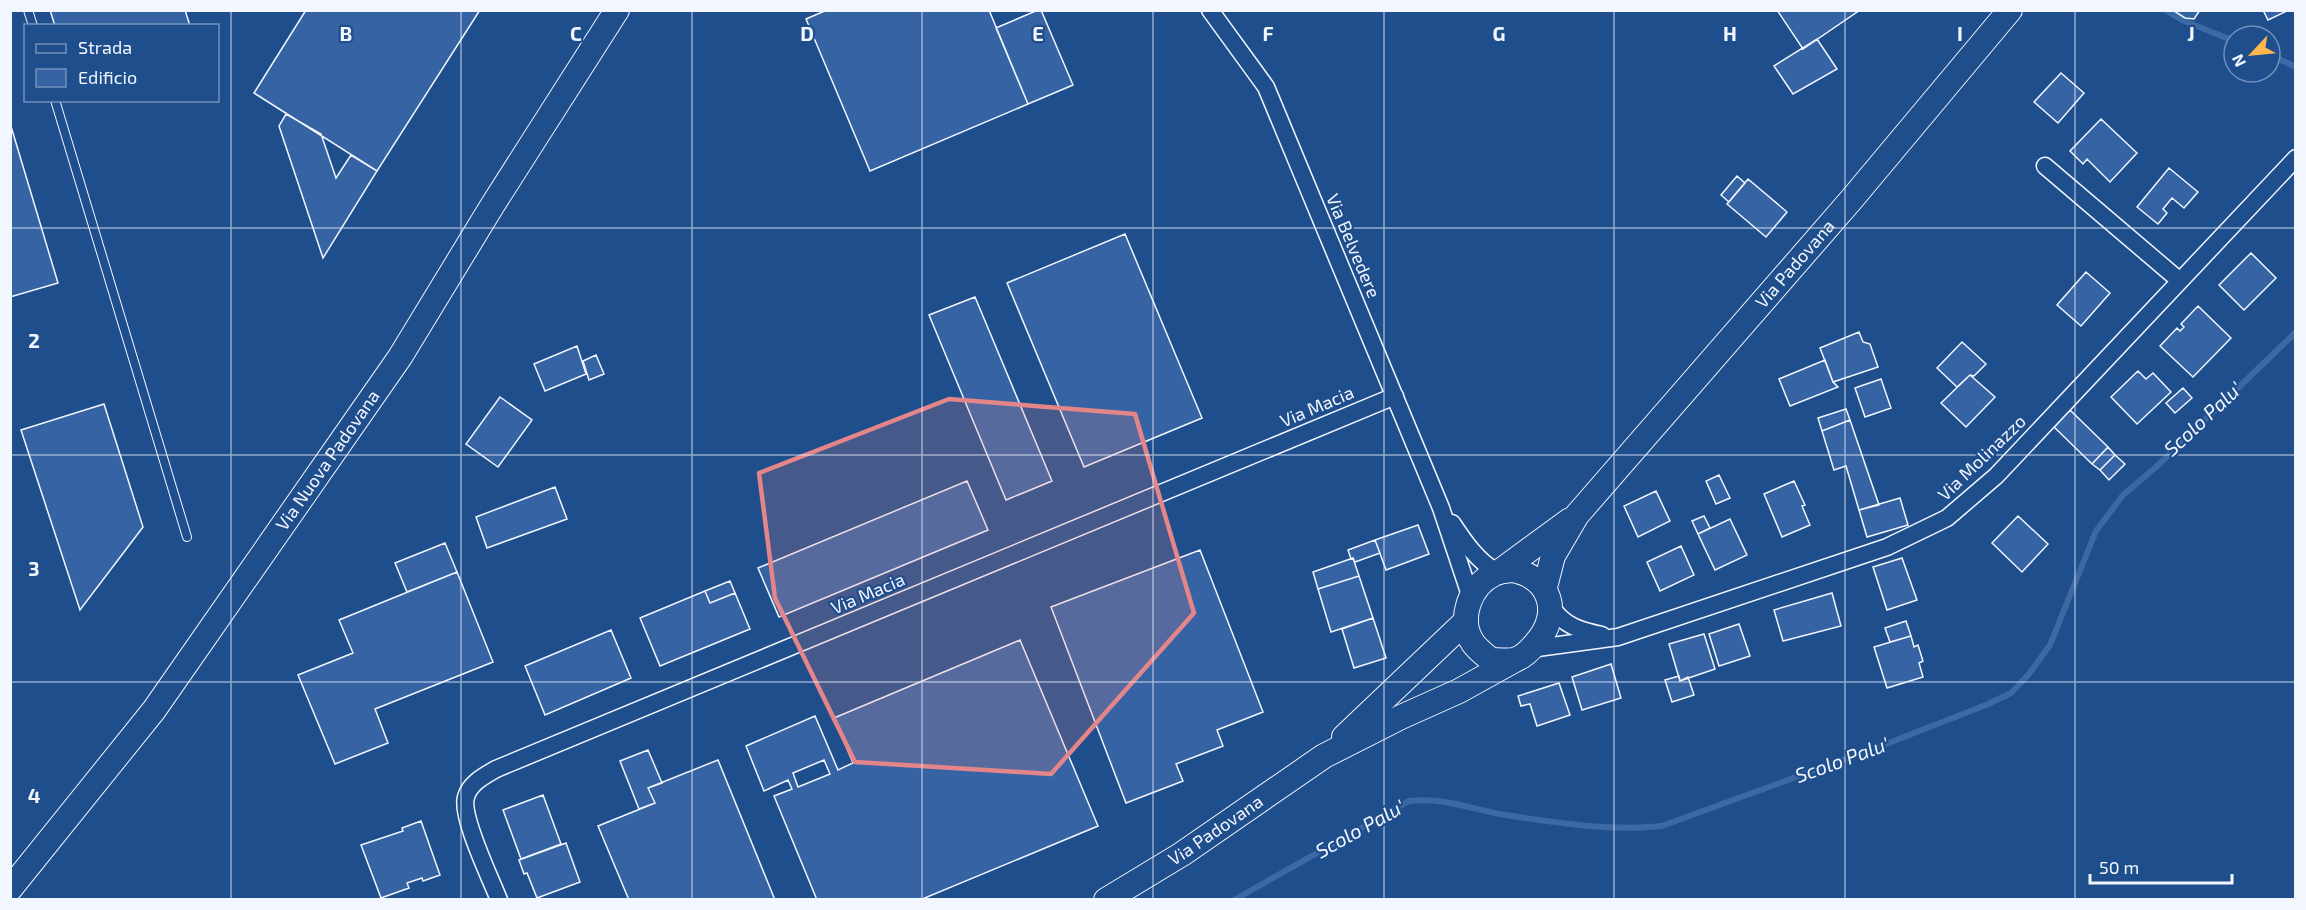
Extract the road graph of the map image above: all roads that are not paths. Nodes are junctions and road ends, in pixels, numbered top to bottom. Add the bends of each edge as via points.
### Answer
1 (617, 10) edge
2 (1210, 10) edge
3 (2010, 10) edge
4 (57, 102) edge
5 (2295, 158) edge
6 (2046, 166) dead end
7 (2180, 281) junction
8 (1395, 396) junction
9 (1441, 508) junction
10 (1576, 515) junction
11 (187, 537) dead end
12 (1498, 572) junction
13 (1548, 597) junction
14 (1468, 609) junction
15 (1618, 637) junction
16 (1523, 654) junction
17 (1324, 756) junction
18 (10, 889) edge
19 (499, 900) edge
20 (1106, 900) edge

1 - 18 street, Via Nuova Padovana via 400,357 154,710
2 - 8 street, Via Belvedere via 1266,87
3 - 10 street, Via Padovana via 1851,200
4 - 11 lane
5 - 7 street, Via Molinazzo
6 - 7 street
7 - 15 street, Via Molinazzo via 1996,476 1947,518 1887,547
8 - 9 street, Via Belvedere
8 - 19 street, Via Macia via 480,778 465,799 467,818
9 - 12 street, Via Belvedere via 1468,546
9 - 14 street, Via Belvedere
10 - 12 street, Via Padovana
10 - 13 street, Via Padovana via 1552,556
12 - 13 street via 1524,572
12 - 14 street, Via Padovana via 1482,582
13 - 15 street via 1557,616 1579,631
13 - 16 street, Via Padovana via 1547,631
14 - 16 street via 1473,643 1491,660
14 - 17 street, Via Padovana
15 - 16 street, Via Molinazzo
16 - 17 street, Via Padovana via 1459,691
17 - 20 street, Via Padovana via 1182,855

